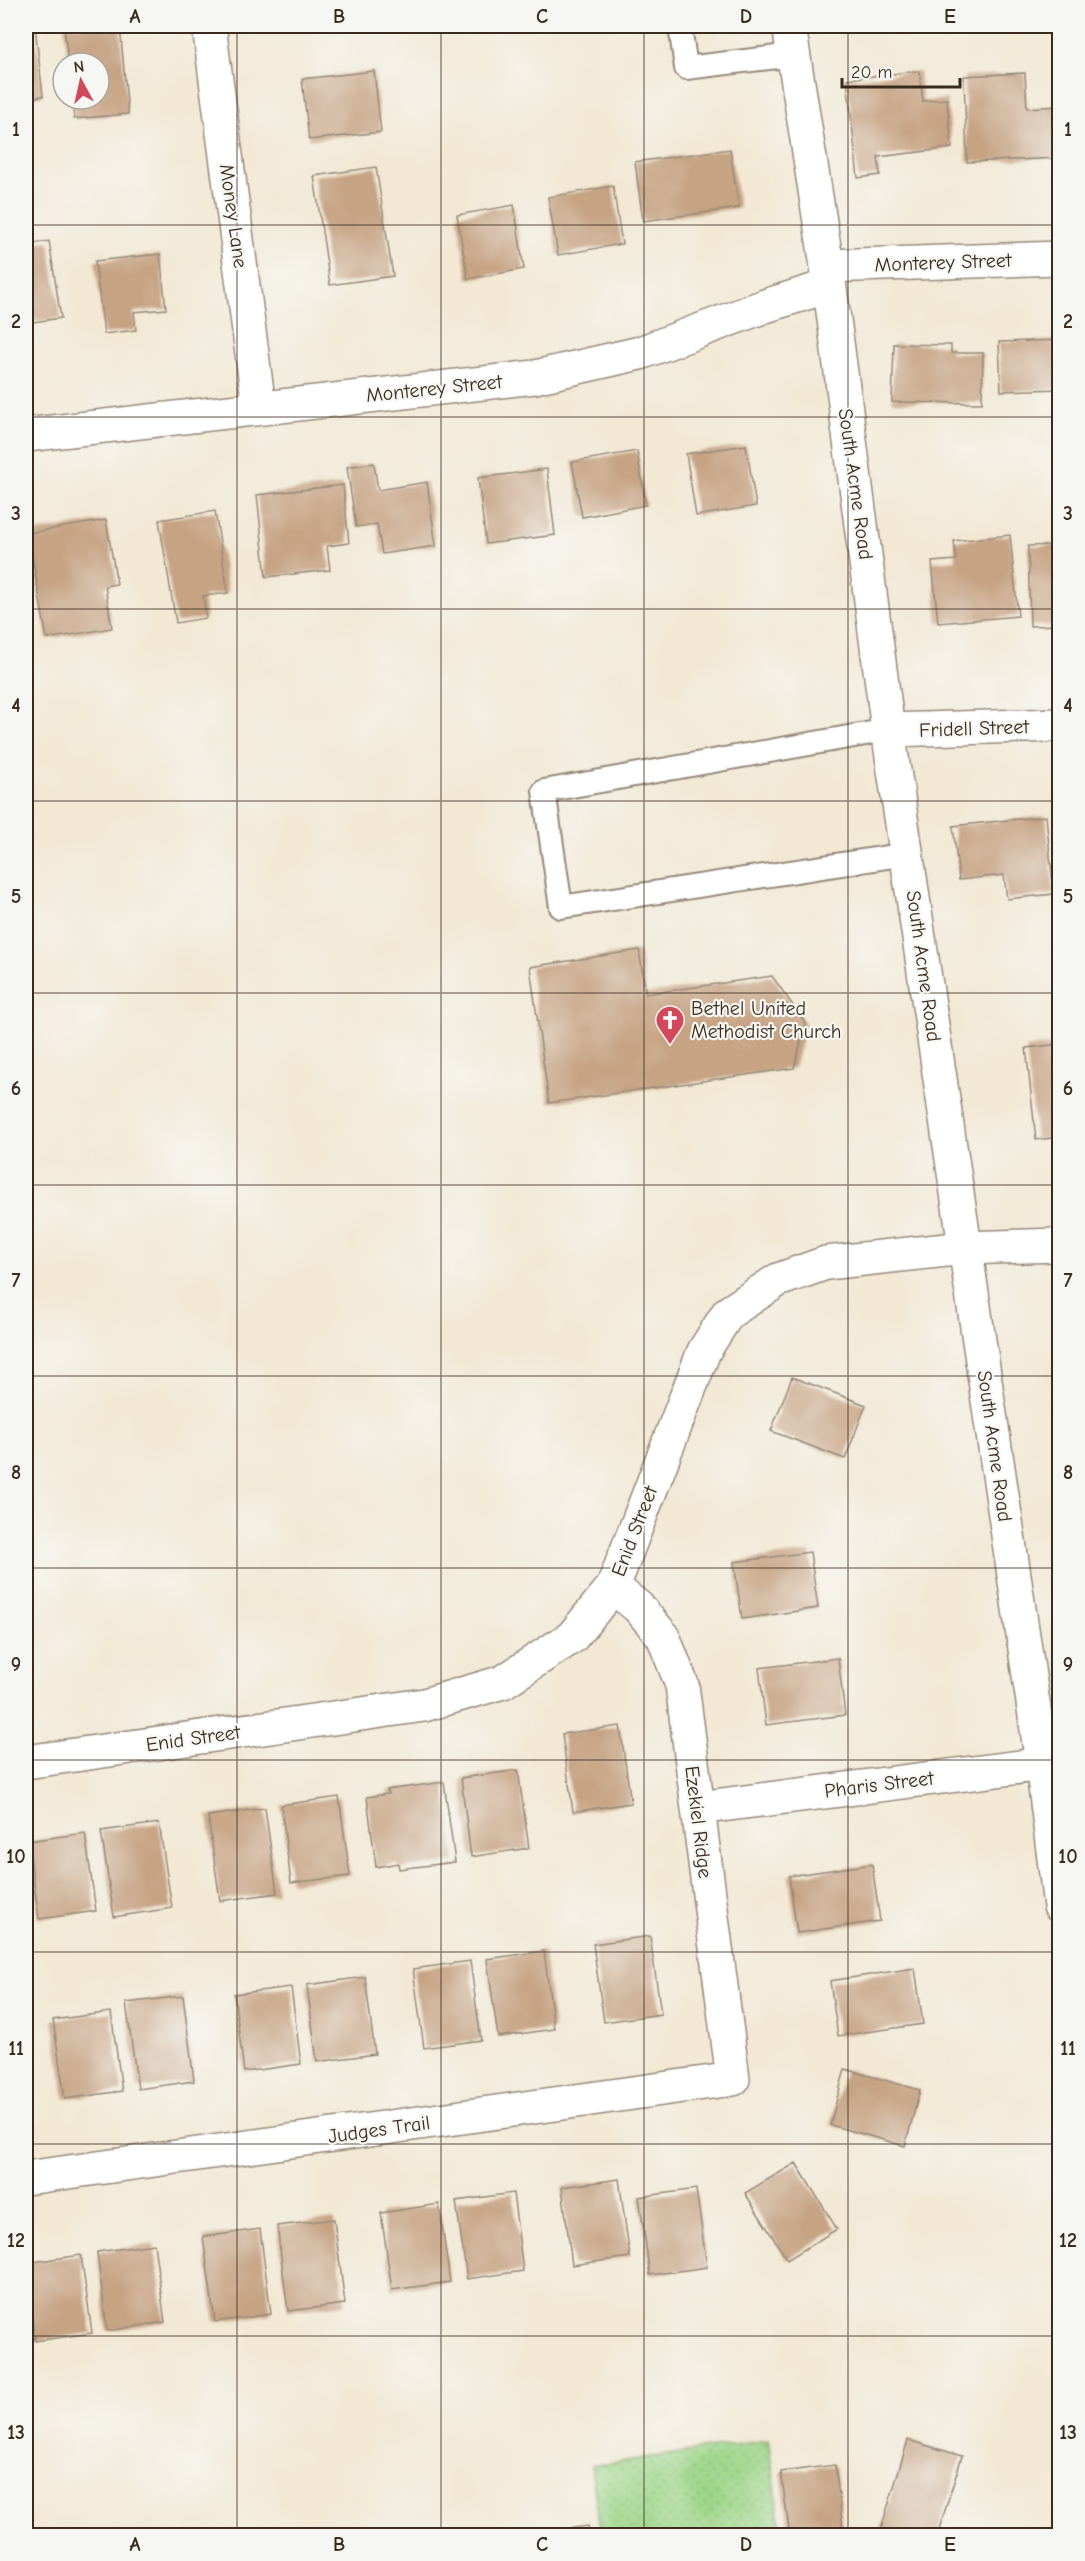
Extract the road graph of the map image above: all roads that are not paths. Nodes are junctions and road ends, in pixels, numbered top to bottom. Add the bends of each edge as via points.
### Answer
1 (208, 26) edge
2 (680, 26) edge
3 (791, 40) edge
4 (1059, 258) edge
5 (828, 276) junction
6 (259, 407) junction
7 (26, 435) edge
8 (1059, 725) edge
9 (888, 730) junction
10 (907, 854) junction
11 (1059, 1245) edge
12 (965, 1248) junction
13 (613, 1587) junction
14 (26, 1762) edge
15 (1051, 1762) edge
16 (698, 1808) junction
17 (1059, 1906) edge
18 (733, 2079) joint
19 (26, 2178) edge

1 - 6 street, Money Lane
2 - 3 lane via 686,68
3 - 5 street, South Acme Road
4 - 5 street, Monterey Street
5 - 6 street, Monterey Street via 765,306 640,353 535,377
5 - 9 street, South Acme Road
6 - 7 street, Monterey Street
8 - 9 street, Fridell Street
9 - 10 street, South Acme Road
9 - 10 lane via 544,791 561,907
10 - 12 street, South Acme Road
11 - 12 street, Enid Street
12 - 13 street, Enid Street via 826,1263 778,1280 728,1313 704,1351
12 - 15 street, South Acme Road
13 - 14 street, Enid Street via 572,1636 503,1682 424,1705
13 - 16 street, Ezekiel Ridge via 638,1607 663,1636 682,1685
15 - 16 street, Pharis Street
15 - 17 street, South Acme Road
16 - 18 street, Ezekiel Ridge
18 - 19 street, Judges Trail

